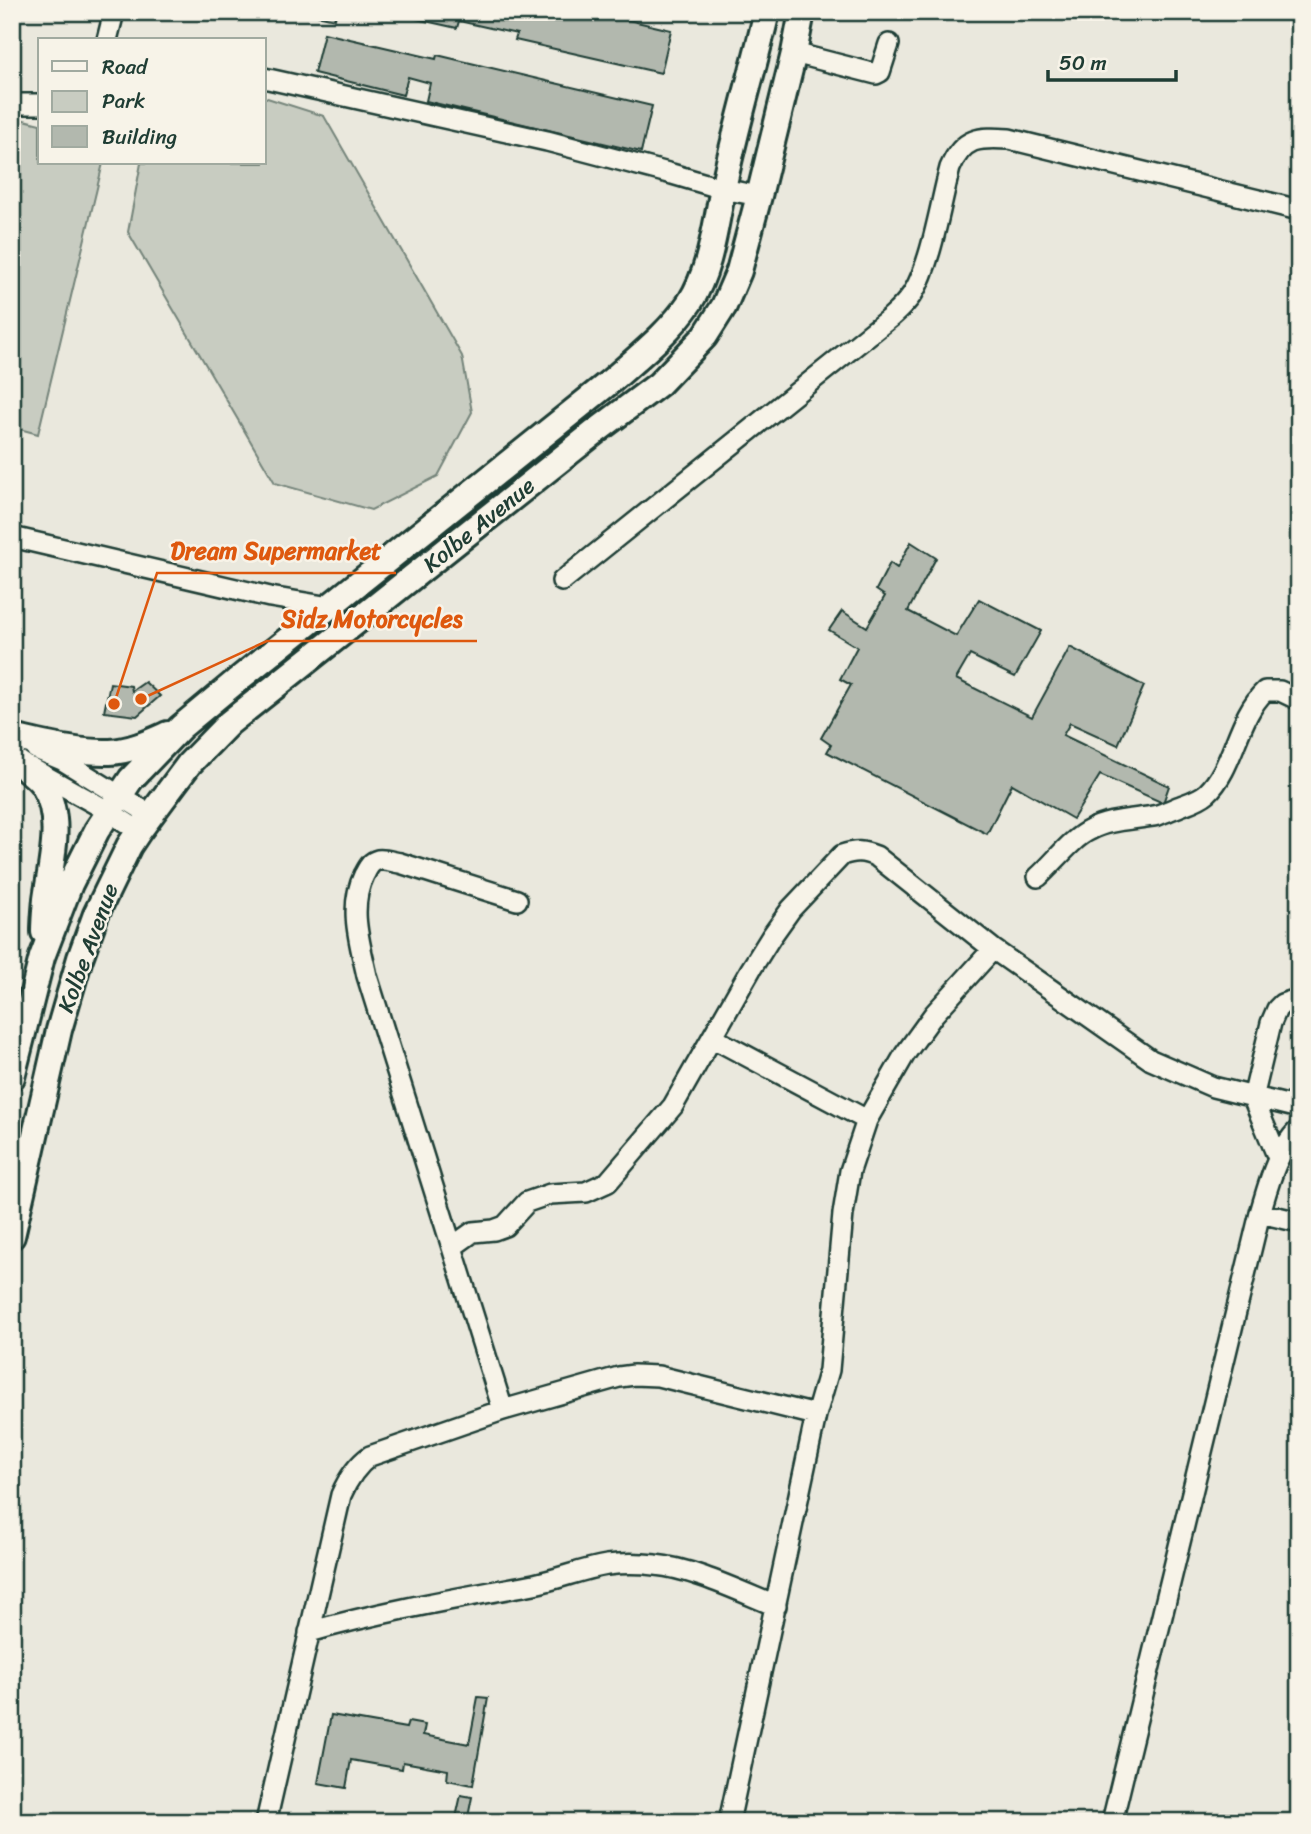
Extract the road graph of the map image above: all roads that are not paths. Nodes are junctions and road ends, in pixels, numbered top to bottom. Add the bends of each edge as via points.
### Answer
1 (114, 12) edge
2 (767, 12) edge
3 (802, 12) edge
4 (108, 38) edge
5 (889, 44) dead end
6 (794, 53) junction
7 (266, 78) edge
8 (12, 104) edge
9 (38, 104) edge
10 (723, 189) junction
11 (759, 196) junction
12 (1299, 210) edge
13 (12, 537) edge
14 (562, 581) dead end
15 (330, 607) junction
16 (1299, 700) edge
17 (181, 727) junction
18 (14, 750) edge
19 (114, 803) junction
20 (145, 823) junction
21 (1038, 877) dead end
22 (517, 900) dead end
23 (993, 949) junction
24 (42, 957) junction
25 (1299, 1003) edge
26 (713, 1038) junction
27 (12, 1077) edge
28 (1253, 1098) junction
29 (1299, 1108) edge
30 (867, 1120) junction
31 (1299, 1129) edge
32 (1278, 1158) junction
33 (1260, 1213) junction
34 (1299, 1222) edge
35 (12, 1236) edge
36 (452, 1247) junction
37 (503, 1410) junction
38 (816, 1415) junction
39 (776, 1606) junction
40 (309, 1632) junction
41 (266, 1822) edge
42 (729, 1822) edge
43 (1112, 1822) edge

1 - 4 street
2 - 10 main road, Kolbe Avenue
3 - 6 main road, Kolbe Avenue
5 - 6 street via 878,74
6 - 11 main road, Kolbe Avenue
7 - 10 street via 547,141
8 - 9 street
10 - 11 street
10 - 15 main road, Kolbe Avenue via 703,275 668,328 611,382
11 - 20 main road, Kolbe Avenue via 739,271 724,306 687,356 659,384 229,723 189,764
12 - 14 street via 1009,139 989,138 963,145 950,168 928,257 903,306
13 - 15 street
15 - 17 main road, Kolbe Avenue
16 - 21 street via 1280,691 1265,691 1249,712 1207,793 1158,814 1088,830
17 - 18 main road via 135,748 111,752
17 - 19 main road, Kolbe Avenue
18 - 19 street via 37,771
18 - 24 main road via 41,782 53,810
19 - 20 street
19 - 24 main road, Kolbe Avenue via 70,884
20 - 35 main road, Kolbe Avenue via 96,914 80,958
22 - 36 street via 385,860 370,864 357,896 355,912 367,976
23 - 26 street via 876,856 853,851 842,855 792,909
23 - 28 street via 1151,1060 1213,1087
23 - 30 street via 934,1014
24 - 27 main road, Kolbe Avenue
25 - 28 street via 1282,1003 1277,1009
26 - 30 street
26 - 36 street via 673,1106 608,1182 586,1192 550,1194 527,1202 505,1226 473,1232
28 - 29 street
28 - 32 street
30 - 38 street via 850,1171 829,1370
31 - 32 street
32 - 33 street
33 - 34 street
33 - 43 street
36 - 37 street
37 - 38 street via 634,1375 658,1376
37 - 40 street via 362,1462 341,1495
38 - 39 street
39 - 40 street via 678,1570 626,1563
39 - 42 street
40 - 41 street

